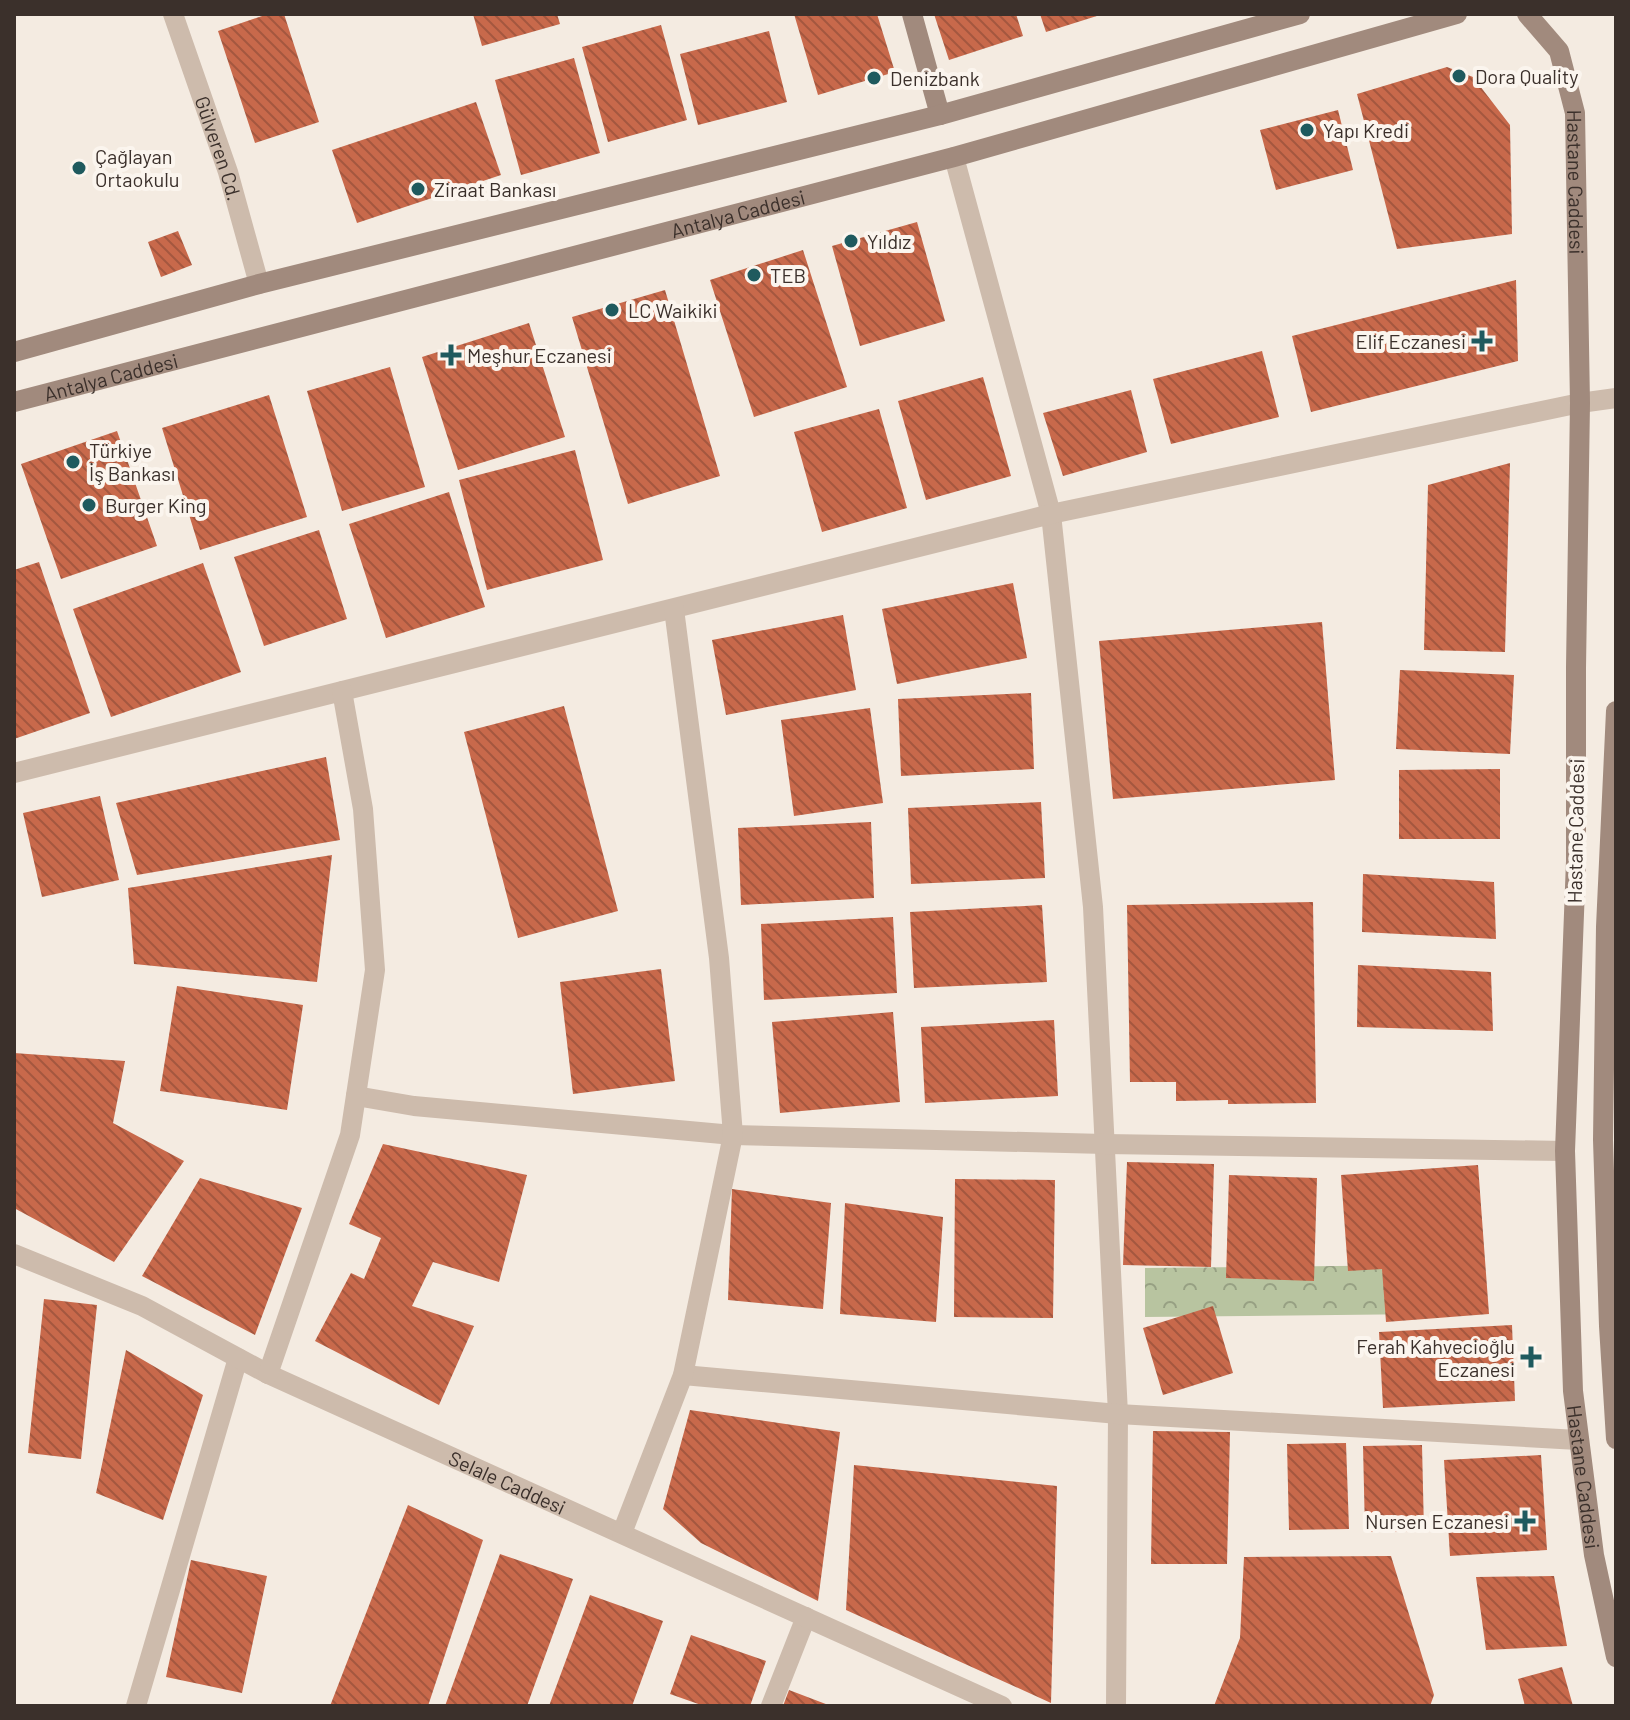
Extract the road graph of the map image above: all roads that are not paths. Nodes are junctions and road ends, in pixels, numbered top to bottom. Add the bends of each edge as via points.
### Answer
1 (173, 14) edge
2 (912, 14) edge
3 (1300, 14) edge
4 (1457, 14) edge
5 (1527, 14) edge
6 (940, 115) junction
7 (954, 157) junction
8 (259, 284) junction
9 (14, 352) edge
10 (1616, 398) edge
11 (14, 402) edge
12 (1580, 403) junction
13 (1051, 514) junction
14 (674, 609) junction
15 (342, 691) junction
16 (1616, 711) edge
17 (14, 773) edge
18 (356, 1096) junction
19 (733, 1135) junction
20 (1105, 1144) junction
21 (1565, 1151) junction
22 (14, 1254) edge
23 (238, 1358) junction
24 (268, 1374) junction
25 (683, 1375) junction
26 (1118, 1414) junction
27 (1616, 1439) edge
28 (1578, 1440) junction
29 (622, 1533) junction
30 (806, 1617) junction
31 (1616, 1657) edge
32 (136, 1706) edge
33 (771, 1706) edge
34 (1002, 1706) edge
35 (1116, 1706) edge

1 - 8 street, Gülveren Cd. via 228,172
2 - 6 main road
3 - 6 main road
4 - 7 main road, Antalya Caddesi
5 - 12 main road, Hastane Caddesi via 1559,51 1575,113
6 - 8 main road
7 - 11 main road, Antalya Caddesi
7 - 13 street
8 - 9 main road
10 - 12 street
12 - 13 street
12 - 21 main road, Hastane Caddesi via 1576,861
13 - 14 street
13 - 20 street via 1093,907
14 - 15 street
14 - 19 street via 719,958
15 - 17 street
15 - 18 street via 363,809 375,970
16 - 27 main road, Hastane Caddesi via 1603,1140
18 - 19 street
18 - 24 street via 350,1135
19 - 20 street
19 - 25 street
20 - 21 street
20 - 26 street
21 - 28 main road, Hastane Caddesi
22 - 23 street, Selale Caddesi via 142,1306
23 - 24 street, Selale Caddesi
23 - 32 street
24 - 29 street, Selale Caddesi
25 - 26 street
25 - 29 street
26 - 28 street
26 - 35 street
28 - 31 main road, Hastane Caddesi via 1594,1555
29 - 30 street, Selale Caddesi
30 - 33 street
30 - 34 street, Selale Caddesi

